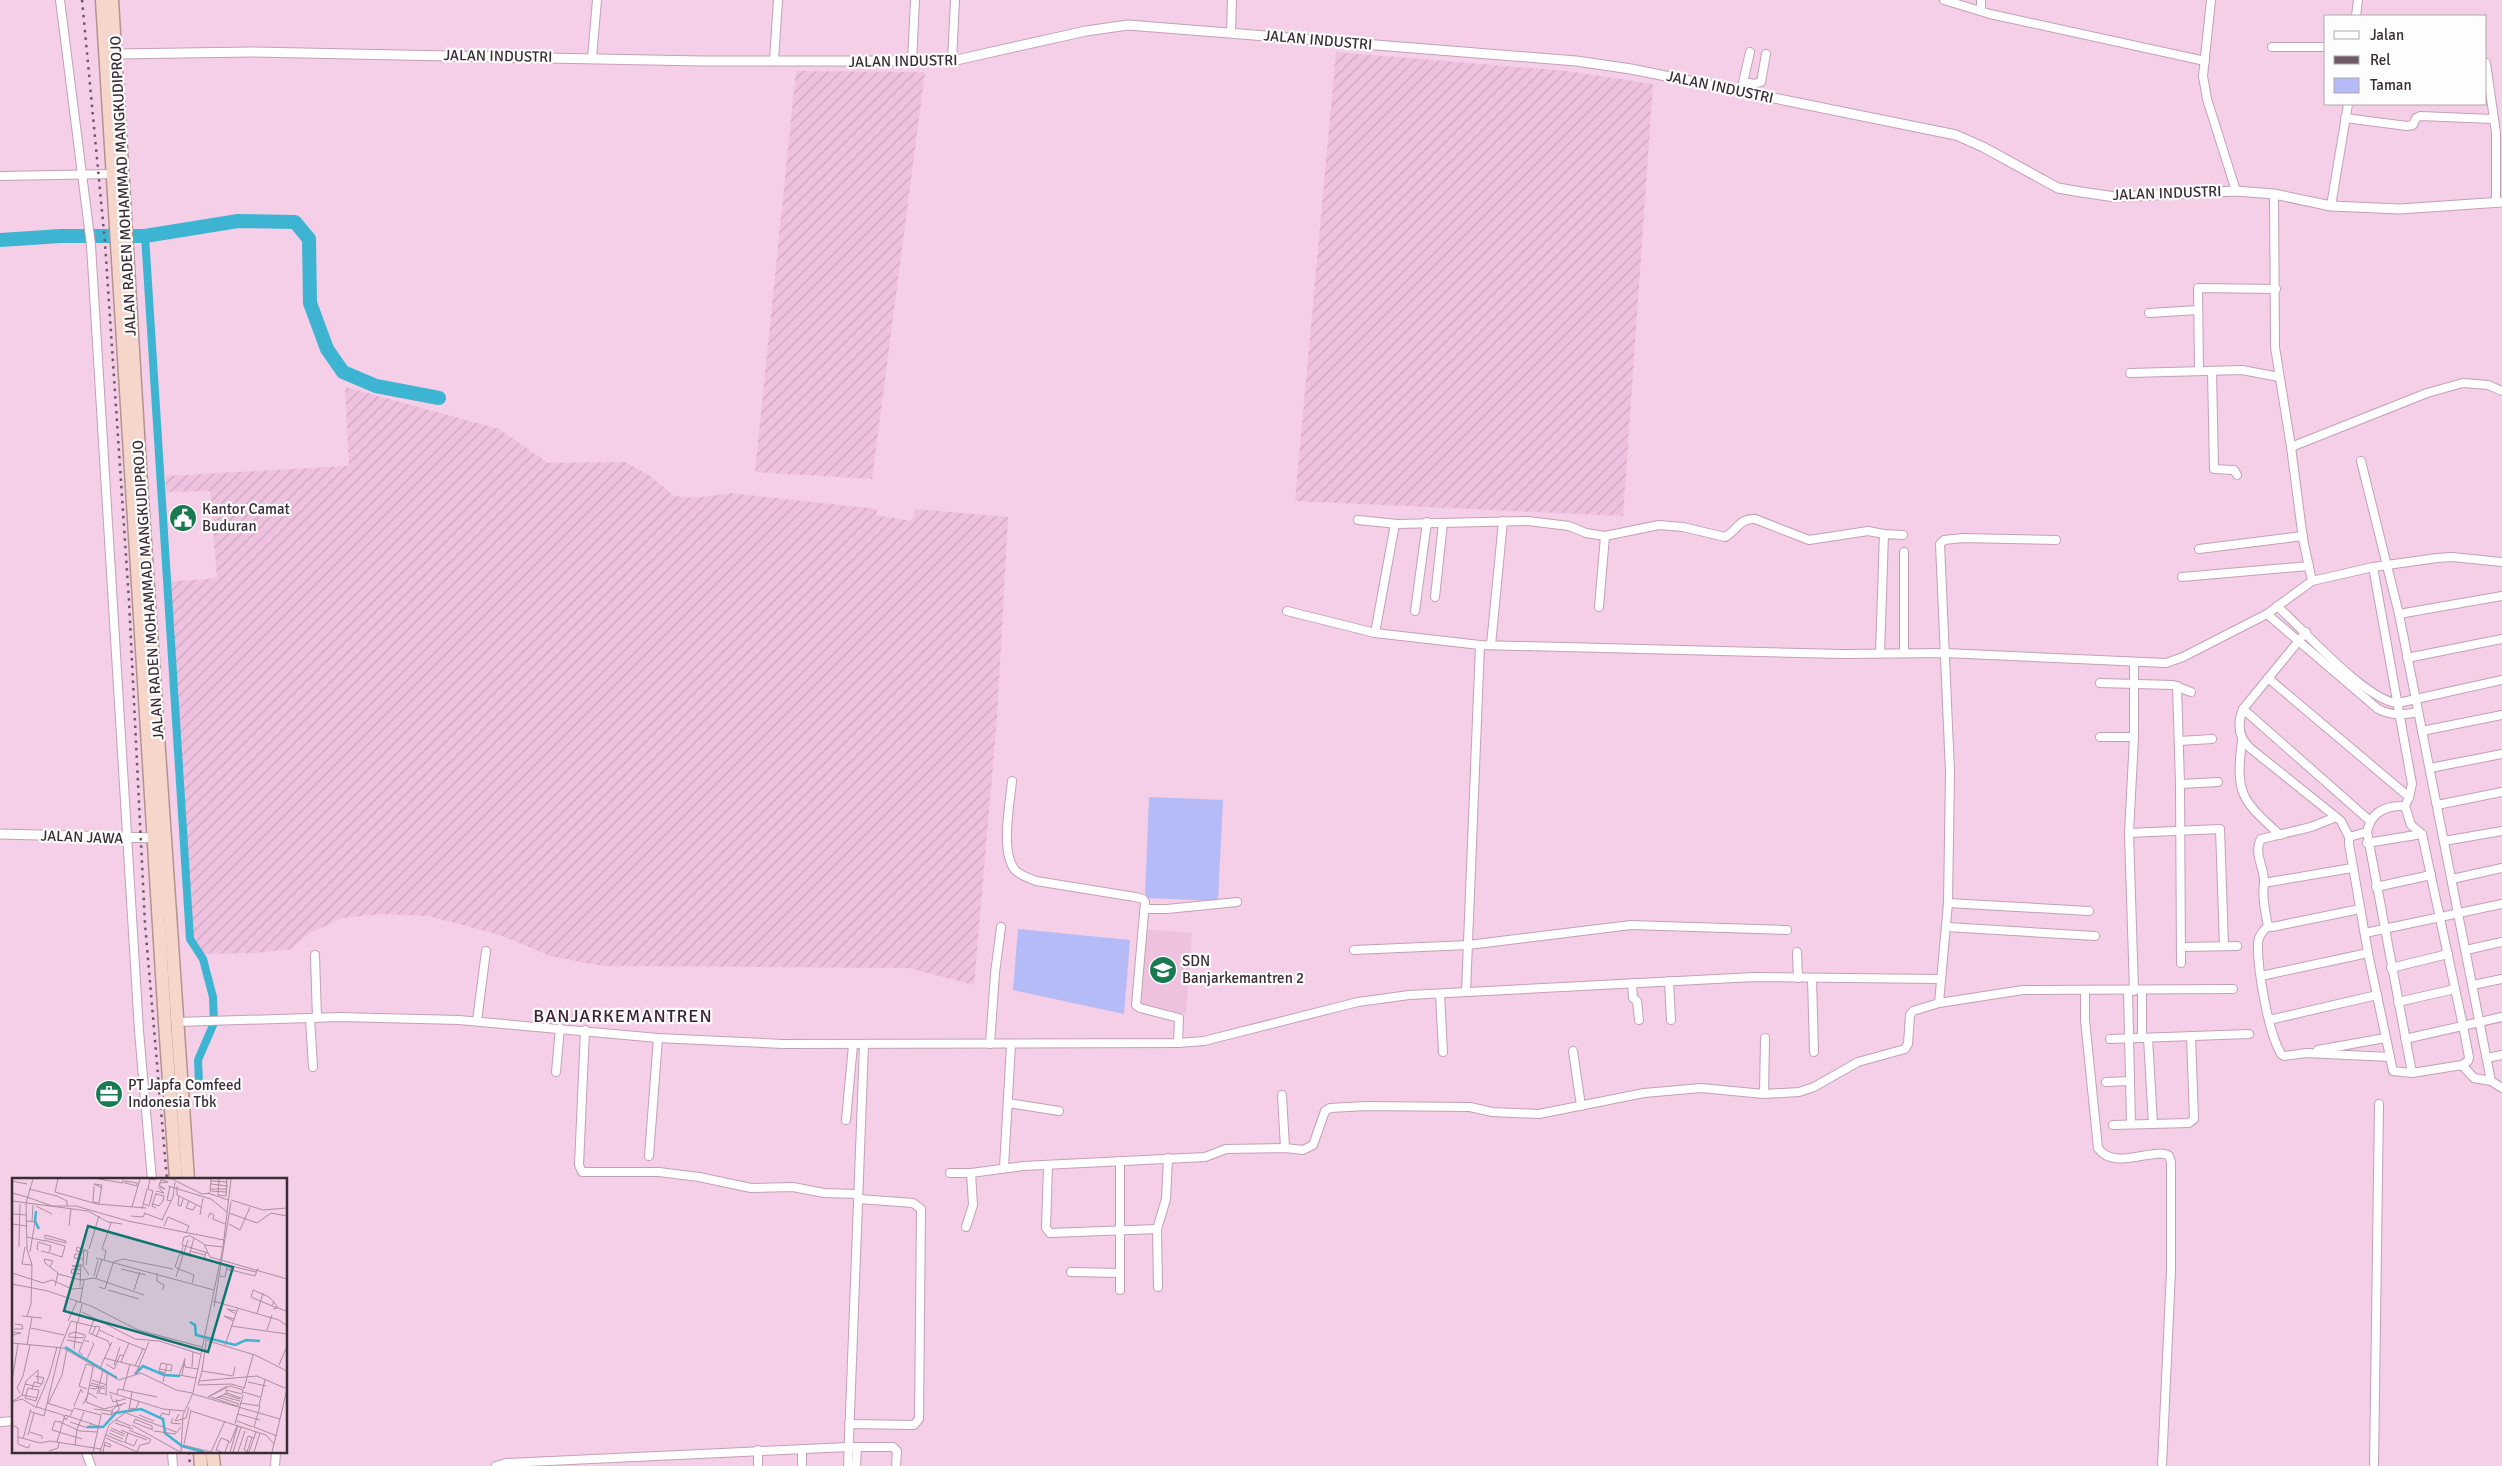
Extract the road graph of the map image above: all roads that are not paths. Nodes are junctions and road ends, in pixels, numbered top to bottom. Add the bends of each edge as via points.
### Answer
1 (60, 0) edge
2 (102, 0) edge
3 (112, 0) edge
4 (597, 0) edge
5 (778, 0) edge
6 (915, 0) edge
7 (955, 0) edge
8 (1232, 0) edge
9 (1944, 0) edge
10 (1981, 0) edge
11 (2211, 0) edge
12 (2358, 0) edge
13 (1980, 11) junction
14 (2356, 15) edge
15 (1230, 32) junction
16 (2272, 47) dead end
17 (2324, 47) edge
18 (1750, 52) dead end
19 (116, 54) junction
20 (1766, 54) dead end
21 (592, 58) junction
22 (774, 60) junction
23 (2205, 61) junction
24 (912, 62) junction
25 (952, 62) junction
26 (2487, 70) edge
27 (1744, 82) junction
28 (1741, 92) junction
29 (2348, 105) edge
30 (2345, 118) junction
31 (2494, 120) junction
32 (83, 174) junction
33 (114, 174) junction
34 (0, 176) edge
35 (2236, 191) junction
36 (2274, 194) junction
37 (2499, 201) edge
38 (2331, 206) junction
39 (121, 223) junction
40 (2276, 289) junction
41 (2198, 310) junction
42 (2149, 313) dead end
43 (2199, 370) junction
44 (2212, 371) junction
45 (2130, 373) dead end
46 (2279, 377) junction
47 (2502, 391) edge
48 (2291, 447) junction
49 (2361, 461) dead end
50 (2236, 475) dead end
51 (1358, 520) dead end
52 (1428, 522) junction
53 (1503, 522) junction
54 (1443, 523) junction
55 (1395, 524) junction
56 (1884, 534) junction
57 (1902, 535) dead end
58 (1605, 536) junction
59 (2303, 536) junction
60 (2056, 540) dead end
61 (2199, 549) dead end
62 (1904, 552) dead end
63 (2502, 562) edge
64 (2387, 565) junction
65 (2309, 566) junction
66 (2373, 567) junction
67 (2182, 576) dead end
68 (2312, 581) junction
69 (2502, 596) edge
70 (1435, 597) dead end
71 (2277, 606) junction
72 (1599, 607) dead end
73 (1287, 611) dead end
74 (1415, 612) dead end
75 (2267, 614) junction
76 (2398, 614) junction
77 (2306, 632) junction
78 (1375, 633) junction
79 (2502, 639) edge
80 (2298, 641) junction
81 (1480, 644) junction
82 (1491, 645) junction
83 (1880, 653) junction
84 (1904, 653) junction
85 (1945, 653) junction
86 (2407, 658) junction
87 (2134, 662) junction
88 (2268, 678) junction
89 (2502, 680) edge
90 (2100, 683) dead end
91 (2135, 686) junction
92 (2177, 686) junction
93 (2191, 692) dead end
94 (2415, 699) junction
95 (2398, 703) junction
96 (2243, 709) junction
97 (2418, 712) junction
98 (2400, 715) junction
99 (2502, 715) edge
100 (2422, 731) junction
101 (2100, 737) dead end
102 (2134, 737) junction
103 (2212, 740) dead end
104 (2179, 741) junction
105 (2242, 741) junction
106 (2502, 754) edge
107 (2430, 768) junction
108 (1012, 781) dead end
109 (2218, 782) dead end
110 (2180, 784) junction
111 (2502, 792) edge
112 (2409, 797) junction
113 (2437, 805) junction
114 (2405, 806) junction
115 (2336, 817) junction
116 (2369, 820) junction
117 (2179, 830) junction
118 (2502, 831) edge
119 (2128, 832) junction
120 (2366, 832) junction
121 (0, 834) edge
122 (2422, 834) junction
123 (2280, 835) junction
124 (2349, 837) junction
125 (129, 838) junction
126 (159, 838) junction
127 (2444, 841) junction
128 (2367, 843) junction
129 (2352, 868) junction
130 (2502, 868) edge
131 (2431, 875) junction
132 (2452, 880) junction
133 (2264, 883) junction
134 (2376, 887) junction
135 (1237, 902) dead end
136 (1948, 903) junction
137 (2502, 904) edge
138 (1146, 909) junction
139 (2360, 909) junction
140 (2089, 911) dead end
141 (2458, 912) junction
142 (2440, 917) junction
143 (2268, 926) junction
144 (1001, 927) dead end
145 (1947, 927) junction
146 (2384, 929) junction
147 (1787, 930) dead end
148 (2365, 933) junction
149 (2095, 936) dead end
150 (2502, 942) edge
151 (1468, 945) junction
152 (2182, 946) junction
153 (2224, 946) junction
154 (2237, 946) dead end
155 (1354, 950) dead end
156 (2466, 950) junction
157 (486, 951) dead end
158 (1797, 952) dead end
159 (2368, 953) junction
160 (2448, 954) junction
161 (315, 955) dead end
162 (2182, 963) dead end
163 (2391, 968) junction
164 (2260, 976) junction
165 (1798, 978) junction
166 (1812, 978) junction
167 (2502, 979) edge
168 (1940, 980) junction
169 (1669, 981) junction
170 (1632, 983) junction
171 (2473, 985) junction
172 (2232, 988) dead end
173 (2455, 989) junction
174 (2135, 990) junction
175 (2085, 991) junction
176 (1466, 992) junction
177 (1440, 994) junction
178 (2377, 995) junction
179 (2398, 1002) junction
180 (1939, 1003) junction
181 (2502, 1017) edge
182 (313, 1018) junction
183 (1638, 1020) dead end
184 (1671, 1020) dead end
185 (2269, 1020) junction
186 (477, 1021) junction
187 (2480, 1021) junction
188 (176, 1022) junction
189 (2463, 1026) junction
190 (560, 1028) junction
191 (585, 1030) junction
192 (2249, 1034) dead end
193 (2191, 1036) junction
194 (658, 1038) junction
195 (1765, 1038) dead end
196 (2129, 1038) junction
197 (2145, 1038) junction
198 (2385, 1038) junction
199 (2405, 1038) junction
200 (2110, 1039) dead end
201 (1178, 1043) junction
202 (990, 1044) junction
203 (1012, 1044) junction
204 (853, 1045) junction
205 (864, 1045) junction
206 (1573, 1051) dead end
207 (1442, 1052) dead end
208 (1814, 1052) dead end
209 (2306, 1053) junction
210 (2502, 1056) edge
211 (2390, 1057) junction
212 (2487, 1058) junction
213 (2462, 1065) junction
214 (313, 1067) dead end
215 (556, 1072) dead end
216 (2412, 1073) junction
217 (2130, 1080) junction
218 (2492, 1081) junction
219 (2106, 1082) dead end
220 (2502, 1088) edge
221 (1764, 1094) junction
222 (1282, 1095) dead end
223 (1008, 1103) junction
224 (2379, 1104) dead end
225 (1581, 1106) junction
226 (1059, 1112) dead end
227 (846, 1120) dead end
228 (2130, 1124) junction
229 (2153, 1124) junction
230 (2113, 1125) dead end
231 (1285, 1148) junction
232 (649, 1156) dead end
233 (1168, 1158) junction
234 (1120, 1161) junction
235 (1048, 1166) junction
236 (1004, 1167) junction
237 (950, 1172) dead end
238 (970, 1172) junction
239 (152, 1178) edge
240 (176, 1178) edge
241 (188, 1178) edge
242 (858, 1197) junction
243 (966, 1227) dead end
244 (1157, 1230) junction
245 (1120, 1232) junction
246 (1071, 1272) dead end
247 (1120, 1273) junction
248 (1158, 1287) dead end
249 (1120, 1290) dead end
250 (849, 1424) junction
251 (852, 1447) junction
252 (802, 1448) junction
253 (758, 1450) junction
254 (87, 1454) edge
255 (623, 1462) edge
256 (91, 1466) edge
257 (496, 1466) edge
258 (758, 1466) edge
259 (802, 1466) edge
260 (848, 1466) edge
261 (856, 1466) edge
262 (896, 1466) edge
263 (2162, 1466) edge
264 (2374, 1466) edge

1 - 32 street
2 - 33 highway, JALAN RADEN MOHAMMAD MANGKUDIPROJO
3 - 19 highway, JALAN RADEN MOHAMMAD MANGKUDIPROJO
4 - 21 street
5 - 22 street
6 - 24 street
7 - 25 street
8 - 15 street
9 - 13 street
10 - 13 street
11 - 23 street
12 - 14 street
13 - 23 street
15 - 25 street, JALAN INDUSTRI via 1116,26
15 - 28 street, JALAN INDUSTRI via 1540,57 1632,69
16 - 17 street
18 - 27 street
19 - 21 street, JALAN INDUSTRI via 251,52
19 - 39 highway, JALAN RADEN MOHAMMAD MANGKUDIPROJO
20 - 27 street via 1761,82
21 - 22 street, JALAN INDUSTRI
22 - 24 street, JALAN INDUSTRI
23 - 35 street via 2203,76 2207,99
24 - 25 street, JALAN INDUSTRI
26 - 31 street
27 - 28 street
28 - 35 street, JALAN INDUSTRI via 1956,135 2052,185 2074,191 2115,196
29 - 30 street
30 - 31 street via 2407,126 2413,125 2420,116
30 - 38 street
31 - 37 street
32 - 33 street
32 - 34 street
32 - 125 street via 91,245
33 - 39 highway, JALAN RADEN MOHAMMAD MANGKUDIPROJO
35 - 36 street, JALAN INDUSTRI
36 - 38 street, JALAN INDUSTRI
36 - 40 street
37 - 38 street, JALAN INDUSTRI via 2400,209
39 - 126 highway, JALAN RADEN MOHAMMAD MANGKUDIPROJO
40 - 41 street via 2198,288
40 - 46 street via 2275,347
41 - 42 street
41 - 43 street
43 - 44 street
43 - 45 street
44 - 46 street via 2242,370
44 - 50 street via 2214,469 2234,470
46 - 48 street
47 - 48 street via 2488,385 2463,383 2427,393
48 - 59 street
49 - 64 street
51 - 55 street
52 - 54 street
52 - 55 street
52 - 74 street
53 - 54 street
53 - 58 street via 1554,523
53 - 82 street
54 - 70 street
55 - 78 street
56 - 57 street
56 - 58 street via 1868,531 1809,540 1749,518 1743,519 1726,537 1659,525
56 - 83 street
58 - 72 street
59 - 61 street
59 - 65 street
60 - 85 street via 1963,538 1941,542
62 - 84 street
63 - 64 street via 2452,557
64 - 66 street
64 - 76 street
65 - 67 street
65 - 68 street
66 - 68 street
66 - 95 street
68 - 71 street
69 - 76 street
71 - 75 street
71 - 77 street
73 - 78 street
75 - 80 street
75 - 87 street via 2174,661
76 - 86 street
77 - 80 street
77 - 95 street via 2366,688 2389,703
78 - 81 street
79 - 86 street
80 - 88 street
80 - 98 street via 2378,709
81 - 82 street
81 - 151 street
82 - 83 street
83 - 84 street
84 - 85 street
85 - 87 street
85 - 136 street via 1950,772
86 - 94 street
87 - 91 street
88 - 96 street
88 - 112 street
89 - 94 street
90 - 91 street
91 - 92 street
91 - 102 street
92 - 93 street
92 - 104 street
94 - 95 street
94 - 97 street
95 - 98 street
96 - 105 street via 2239,720
96 - 116 street
97 - 98 street
97 - 100 street
98 - 112 street via 2412,784
99 - 100 street
100 - 107 street
101 - 102 street
102 - 119 street
103 - 104 street
104 - 110 street
105 - 115 street
105 - 123 street via 2239,778 2245,798 2249,806
106 - 107 street
107 - 113 street
108 - 138 street via 1008,848 1015,870 1036,881 1143,899
109 - 110 street
110 - 117 street
111 - 113 street
112 - 114 street
113 - 127 street
114 - 116 street via 2383,810
114 - 122 street via 2411,825
115 - 123 street
115 - 124 street via 2344,824
116 - 120 street
117 - 119 street
117 - 152 street
117 - 153 street via 2221,830
118 - 127 street
119 - 174 street
120 - 124 street
120 - 128 street
121 - 125 street, JALAN JAWA
122 - 128 street
122 - 131 street
123 - 133 street via 2259,842
124 - 129 street
125 - 126 street, JALAN JAWA
125 - 239 street via 139,1031
126 - 188 highway, JALAN RADEN MOHAMMAD MANGKUDIPROJO
126 - 240 highway, JALAN RADEN MOHAMMAD MANGKUDIPROJO
127 - 132 street
128 - 134 street
129 - 133 street
129 - 139 street
130 - 132 street
131 - 134 street
131 - 142 street
132 - 141 street
133 - 143 street via 2262,890
134 - 146 street
135 - 138 street
136 - 140 street
136 - 145 street
137 - 141 street
138 - 201 street via 1136,1005 1179,1018
139 - 143 street
139 - 148 street
141 - 142 street
141 - 156 street
142 - 146 street
142 - 160 street
143 - 164 street via 2258,942
144 - 202 street
145 - 149 street
145 - 168 street
146 - 148 street
146 - 163 street
147 - 151 street via 1632,925
148 - 159 street
150 - 156 street
151 - 155 street
151 - 176 street
152 - 153 street
152 - 162 street
153 - 154 street
156 - 171 street
157 - 186 street
158 - 165 street
159 - 164 street
159 - 178 street
160 - 163 street
160 - 173 street
161 - 182 street
163 - 179 street
164 - 185 street
165 - 166 street
165 - 169 street
166 - 168 street
166 - 208 street
167 - 171 street
168 - 180 street
169 - 170 street
169 - 184 street
170 - 176 street
170 - 183 street
171 - 187 street
172 - 174 street
173 - 179 street
173 - 189 street
174 - 175 street
174 - 196 street
174 - 197 street
175 - 180 street via 2023,990
175 - 263 street via 2098,1148 2108,1156 2124,1158 2162,1152 2169,1156 2171,1162 2171,1271
176 - 177 street
177 - 201 street via 1358,1002 1204,1041
177 - 207 street
178 - 185 street
178 - 198 street
179 - 199 street
180 - 221 street via 1913,1011 1910,1015 1905,1049 1858,1062 1799,1092
181 - 187 street
182 - 186 street
182 - 188 street
182 - 214 street
185 - 209 street via 2281,1054
186 - 190 street
187 - 189 street
187 - 212 street
188 - 241 highway, JALAN RADEN MOHAMMAD MANGKUDIPROJO
189 - 199 street
189 - 213 street via 2469,1057
190 - 191 street
190 - 215 street
191 - 194 street
191 - 242 street via 579,1166 582,1172 659,1172 699,1177 727,1185 793,1187
192 - 193 street
193 - 197 street
193 - 229 street via 2195,1116 2189,1123
194 - 204 street
194 - 232 street
195 - 221 street
196 - 197 street
196 - 200 street
196 - 217 street
197 - 229 street
198 - 209 street
198 - 211 street
199 - 216 street
201 - 203 street
202 - 203 street
202 - 205 street
203 - 223 street
204 - 205 street
204 - 227 street
205 - 242 street
206 - 225 street
209 - 211 street
210 - 212 street
211 - 216 street via 2394,1072
212 - 218 street
213 - 216 street
213 - 218 street via 2474,1078
217 - 219 street
217 - 228 street
218 - 220 street
221 - 225 street via 1701,1088 1644,1093
222 - 231 street
223 - 226 street
223 - 236 street
224 - 264 street
225 - 231 street via 1539,1114 1492,1112 1470,1107 1330,1108 1325,1111 1313,1145 1303,1150
228 - 229 street
228 - 230 street
231 - 233 street via 1226,1149 1205,1157
233 - 234 street
233 - 244 street via 1166,1199
234 - 235 street
234 - 245 street
235 - 236 street
235 - 245 street via 1047,1231
236 - 238 street
237 - 238 street
238 - 243 street via 973,1205
242 - 250 street
242 - 250 street via 913,1203 921,1209 919,1419 914,1425
244 - 245 street
244 - 248 street
245 - 247 street
246 - 247 street
247 - 249 street
250 - 251 street
251 - 252 street
251 - 260 street
251 - 261 street
251 - 262 street via 896,1448
252 - 253 street
252 - 259 street
253 - 255 street
253 - 258 street
254 - 256 street
255 - 257 street via 499,1463

